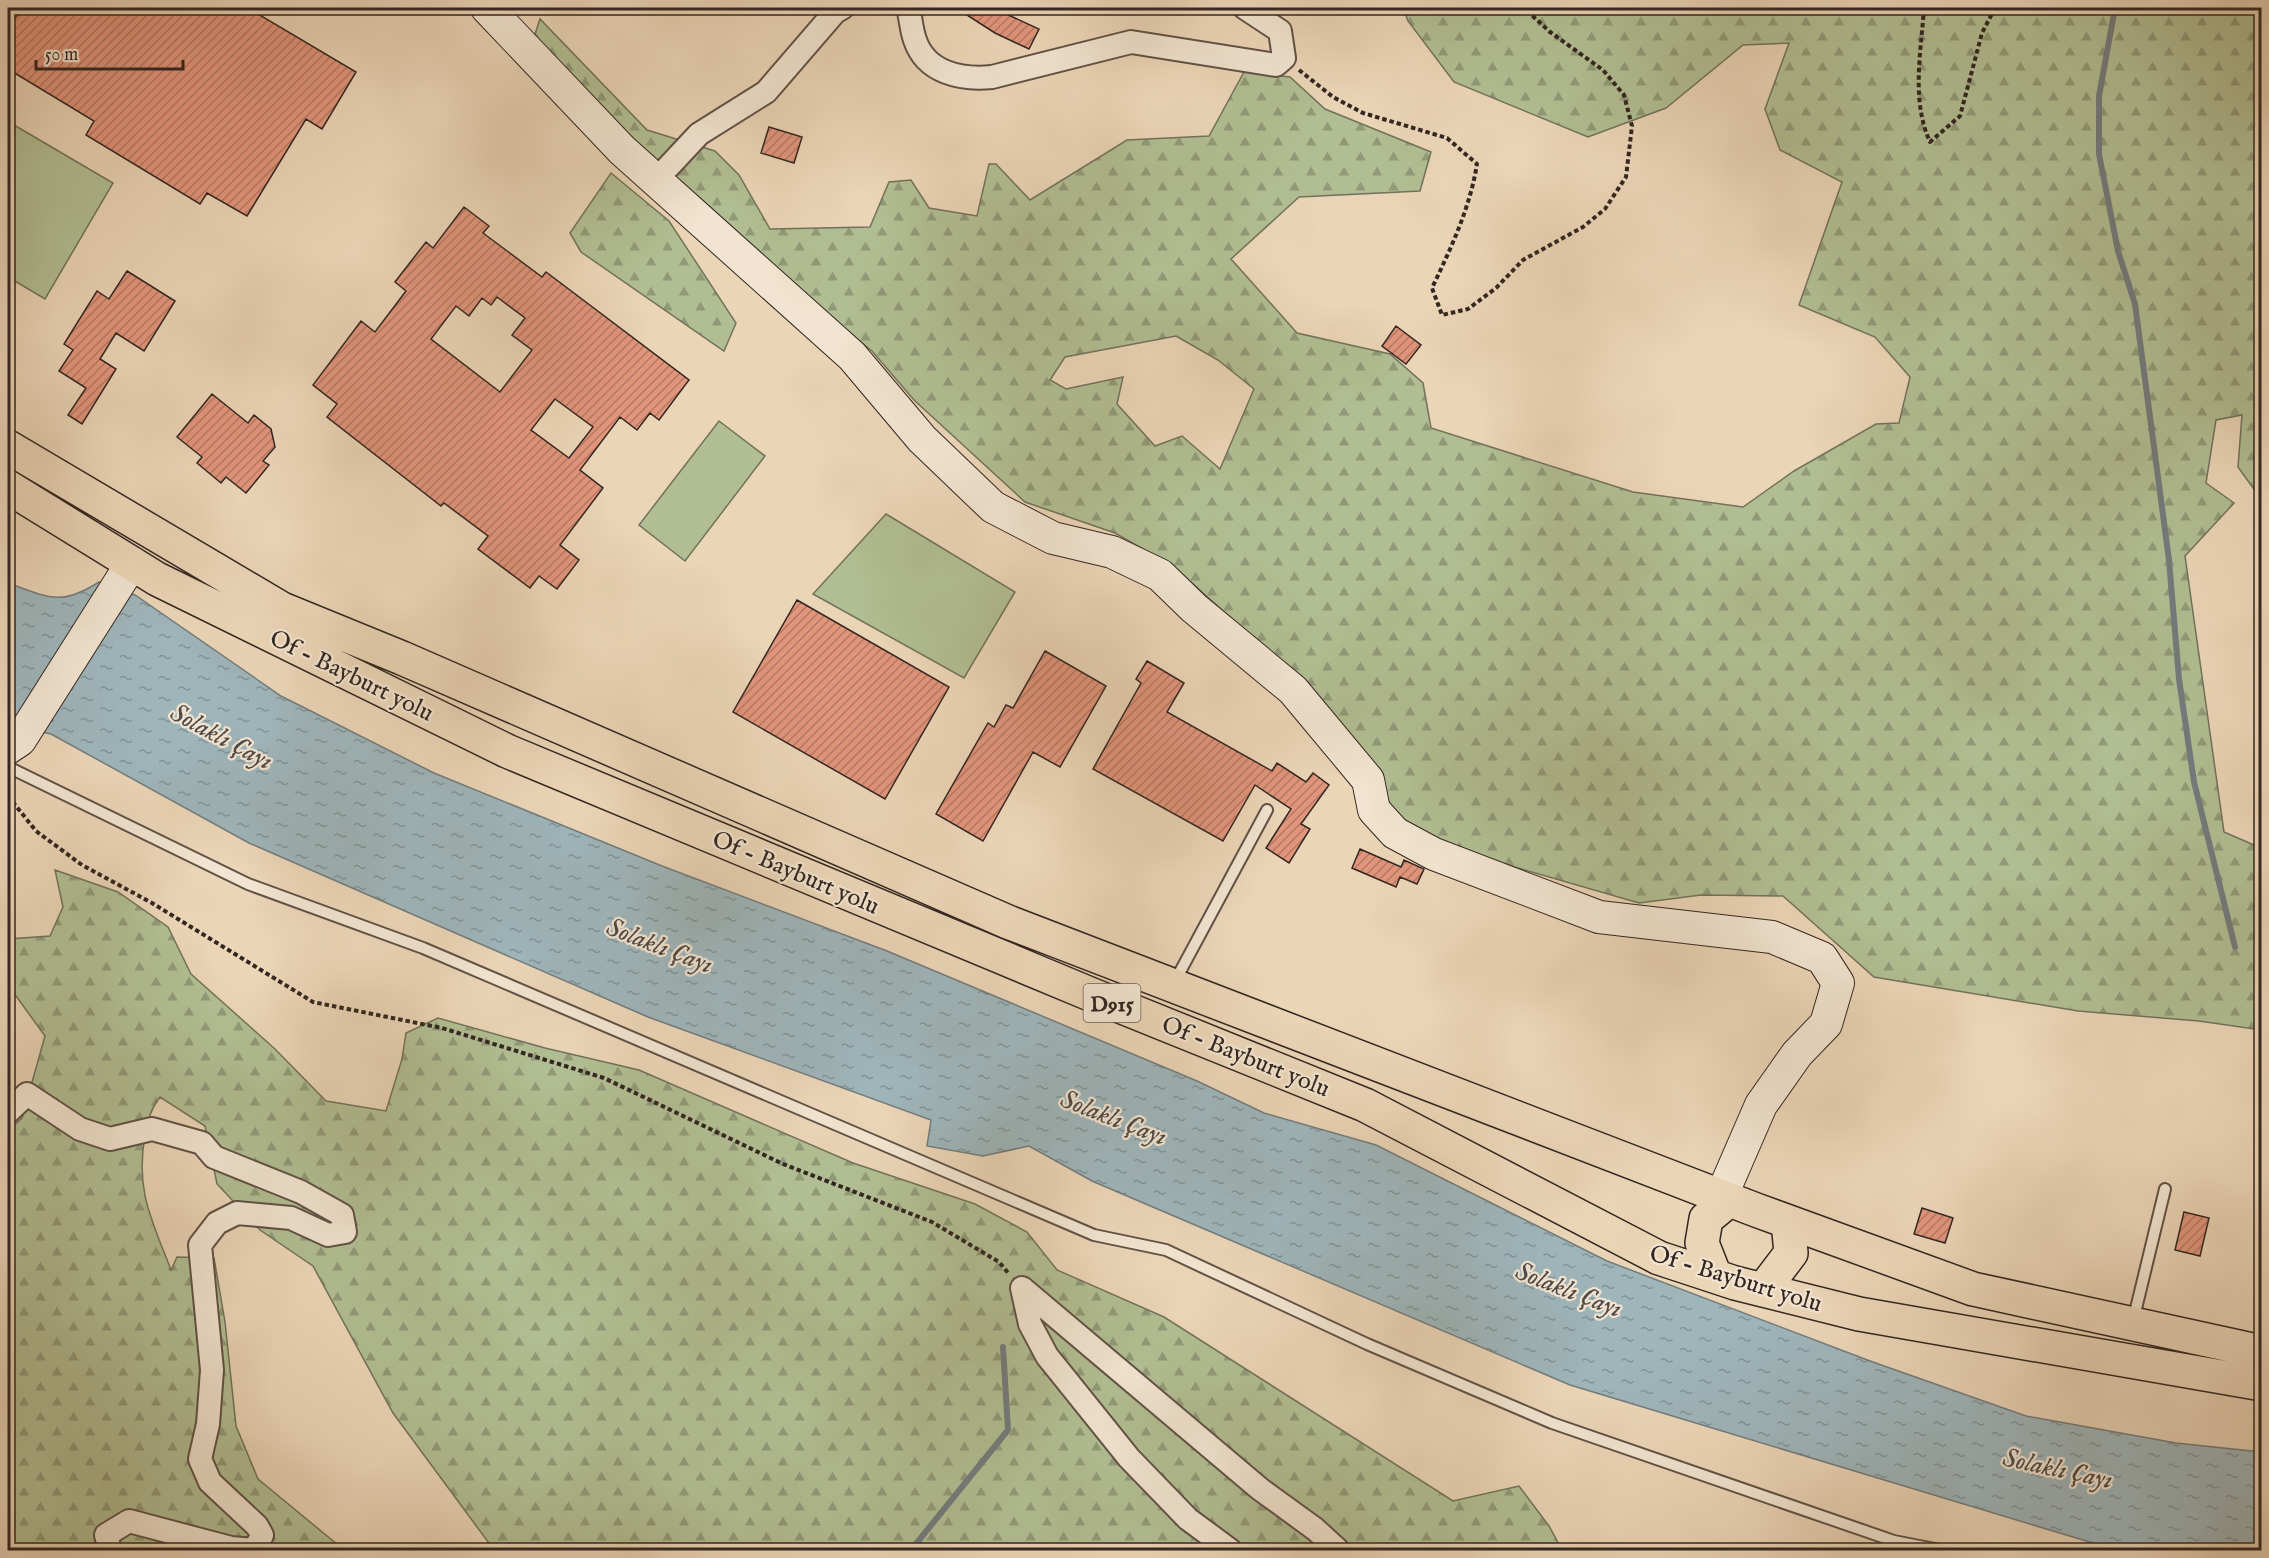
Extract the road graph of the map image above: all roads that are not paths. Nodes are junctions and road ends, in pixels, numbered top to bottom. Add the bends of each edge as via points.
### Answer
1 (487, 8) edge
2 (842, 8) edge
3 (908, 8) edge
4 (1245, 8) edge
5 (656, 180) junction
6 (8, 447) edge
7 (8, 487) edge
8 (127, 571) junction
9 (12, 752) edge
10 (1267, 810) dead end
11 (1172, 985) junction
12 (8, 1112) edge
13 (2165, 1189) dead end
14 (1725, 1198) junction
15 (1788, 1222) junction
16 (1714, 1276) junction
17 (1764, 1290) junction
18 (2132, 1324) junction
19 (2262, 1352) edge
20 (2262, 1384) edge
21 (111, 1551) edge
22 (1230, 1551) edge
23 (1338, 1551) edge
24 (1940, 1551) edge

1 - 5 street via 622,150
2 - 5 street via 766,92 699,134
3 - 4 street via 915,40 925,60 944,72 971,79 1131,42 1276,64 1284,58 1280,31
5 - 14 street via 852,356 922,439 993,507 1053,538 1112,552 1160,575 1293,690 1368,780 1374,810 1395,833 1434,854 1599,917 1772,937 1822,958 1838,983 1826,1024 1797,1054 1761,1105
6 - 11 highway, Of - Bayburt yolu / D915 via 282,609 1008,922
7 - 8 highway, Of - Bayburt yolu / D915
8 - 9 street
8 - 16 highway, Of - Bayburt yolu / D915 via 157,579 507,752 1365,1105 1659,1258
9 - 24 lane via 248,884 423,948 1094,1235 1166,1250 1367,1344 1552,1423 1894,1541
10 - 11 lane
11 - 14 highway, Of - Bayburt yolu / D915
12 - 21 street via 27,1094 80,1129 110,1140 152,1129 202,1143 214,1157 301,1192 342,1215 345,1232 328,1235 291,1218 237,1213 217,1223 200,1245 212,1370 208,1424 200,1459 210,1482 257,1526 262,1535 255,1550 231,1548 129,1521 106,1535
13 - 18 lane
14 - 15 highway, Of - Bayburt yolu / D915
14 - 16 highway via 1706,1218 1702,1243
15 - 17 highway via 1791,1253
15 - 18 highway, Of - Bayburt yolu / D915 via 1972,1289
16 - 17 highway, Of - Bayburt yolu / D915
17 - 20 highway, Of - Bayburt yolu / D915 via 1859,1314
18 - 19 highway, Of - Bayburt yolu / D915
22 - 23 street via 1188,1519 1129,1458 1047,1356 1030,1324 1022,1288

